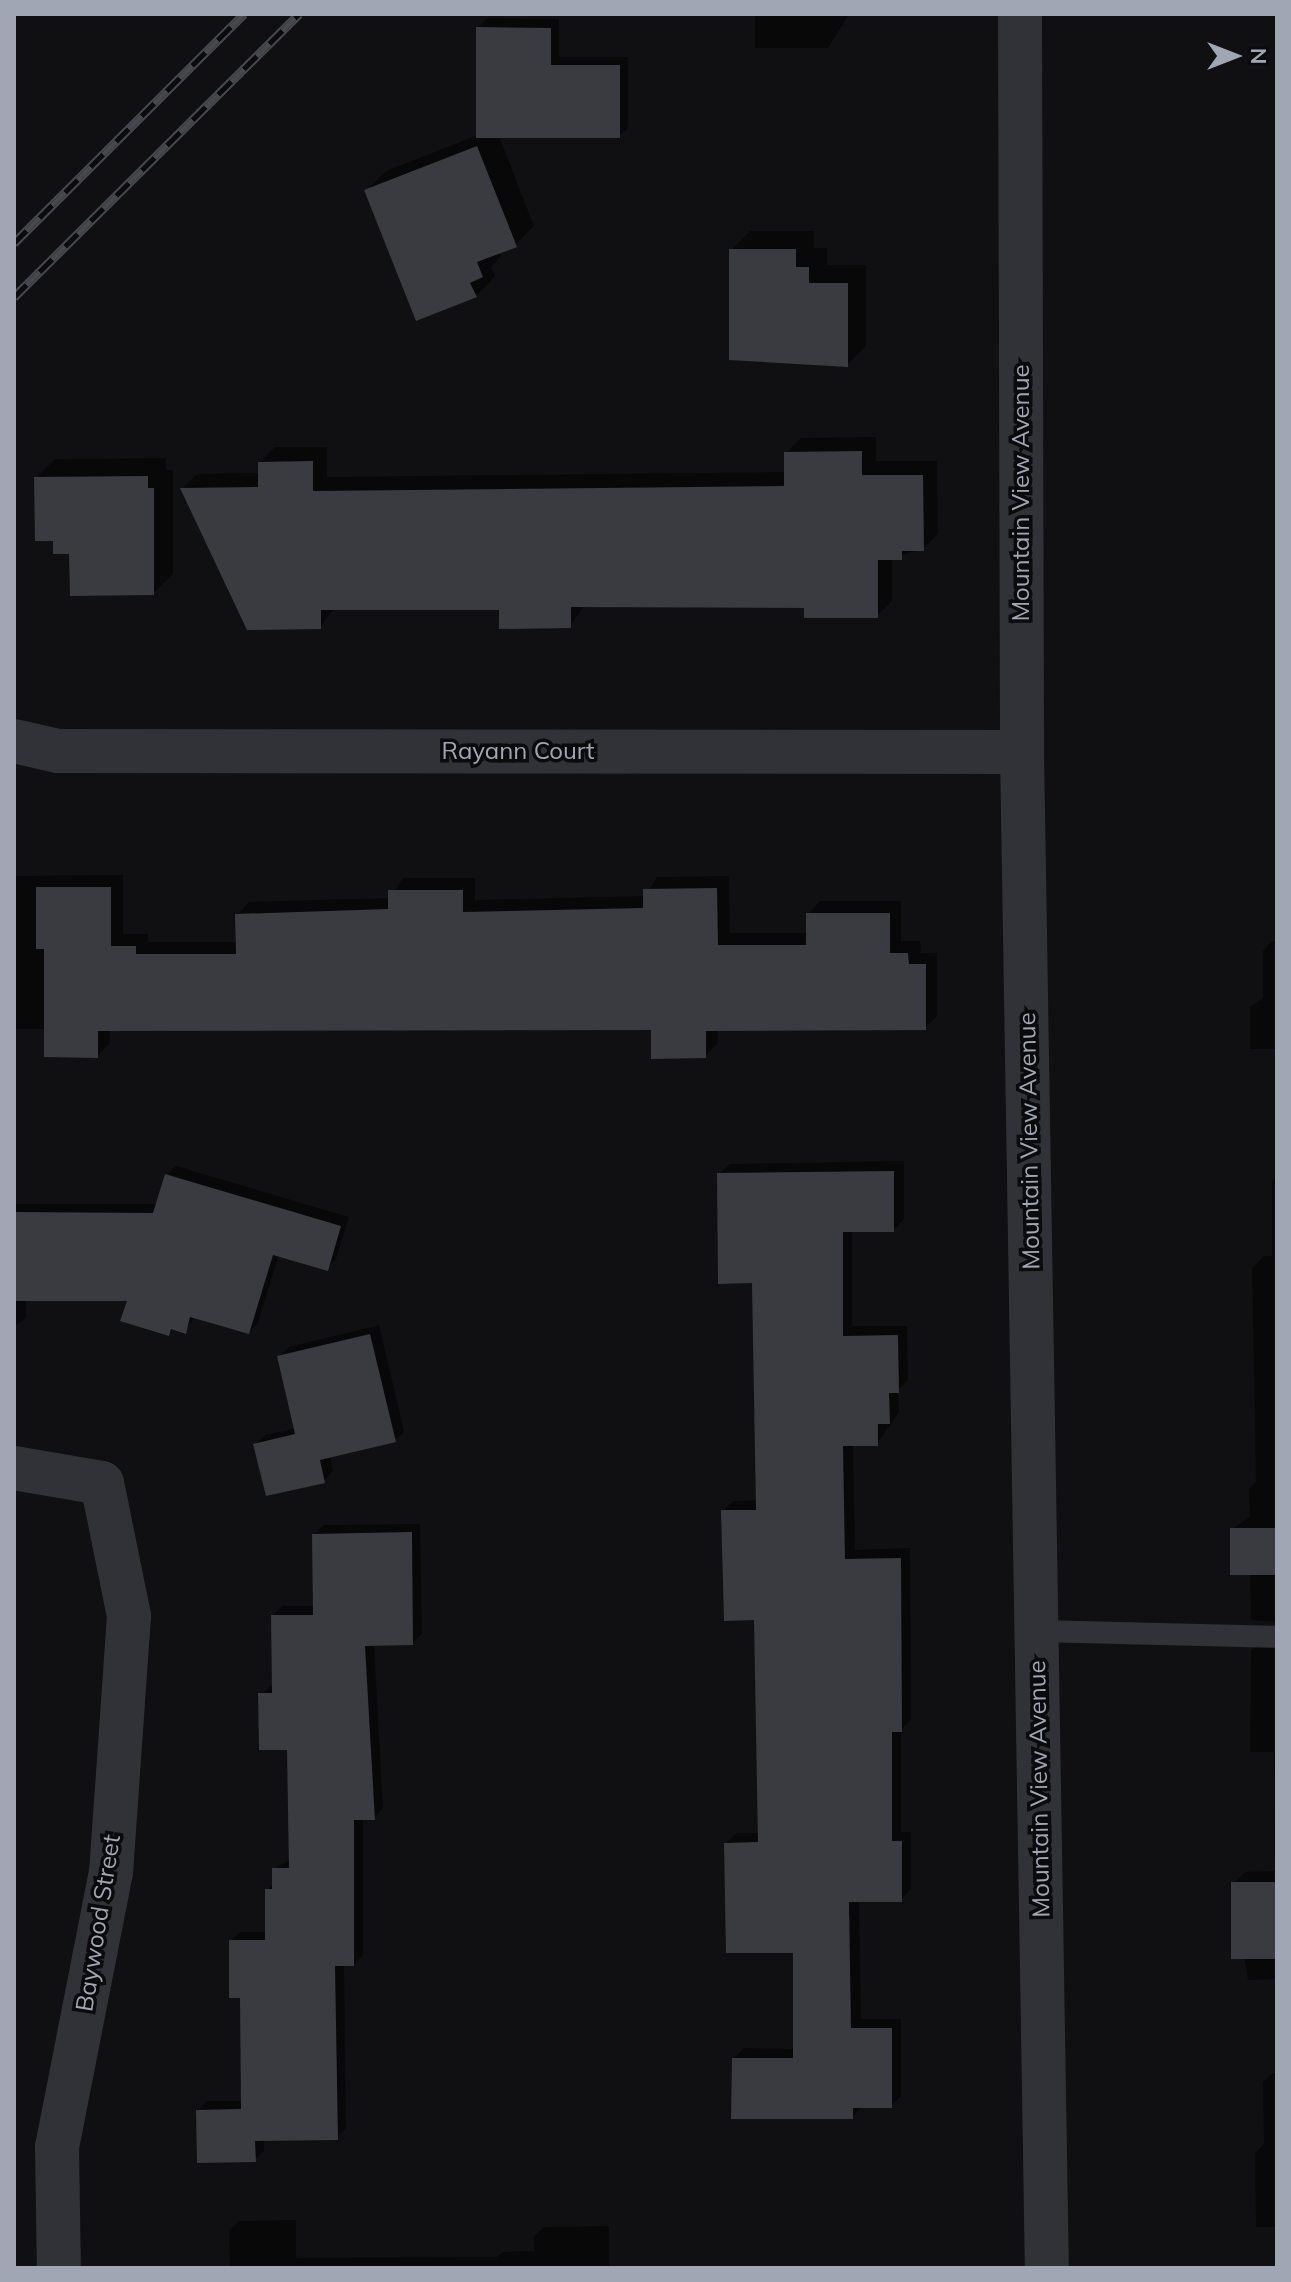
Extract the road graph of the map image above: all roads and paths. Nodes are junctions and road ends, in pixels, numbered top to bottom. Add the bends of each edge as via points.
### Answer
1 (1020, 14) edge
2 (14, 741) edge
3 (1022, 752) junction
4 (14, 1468) edge
5 (1037, 1631) junction
6 (1277, 1637) edge
7 (59, 2268) edge
8 (1047, 2268) edge

1 - 3 street, Mountain View Avenue
2 - 3 street, Rayann Court via 58,751
3 - 5 street, Mountain View Avenue
4 - 7 street, Baywood Street via 102,1483 129,1616 111,1872 57,2147
5 - 6 lane
5 - 8 street, Mountain View Avenue

